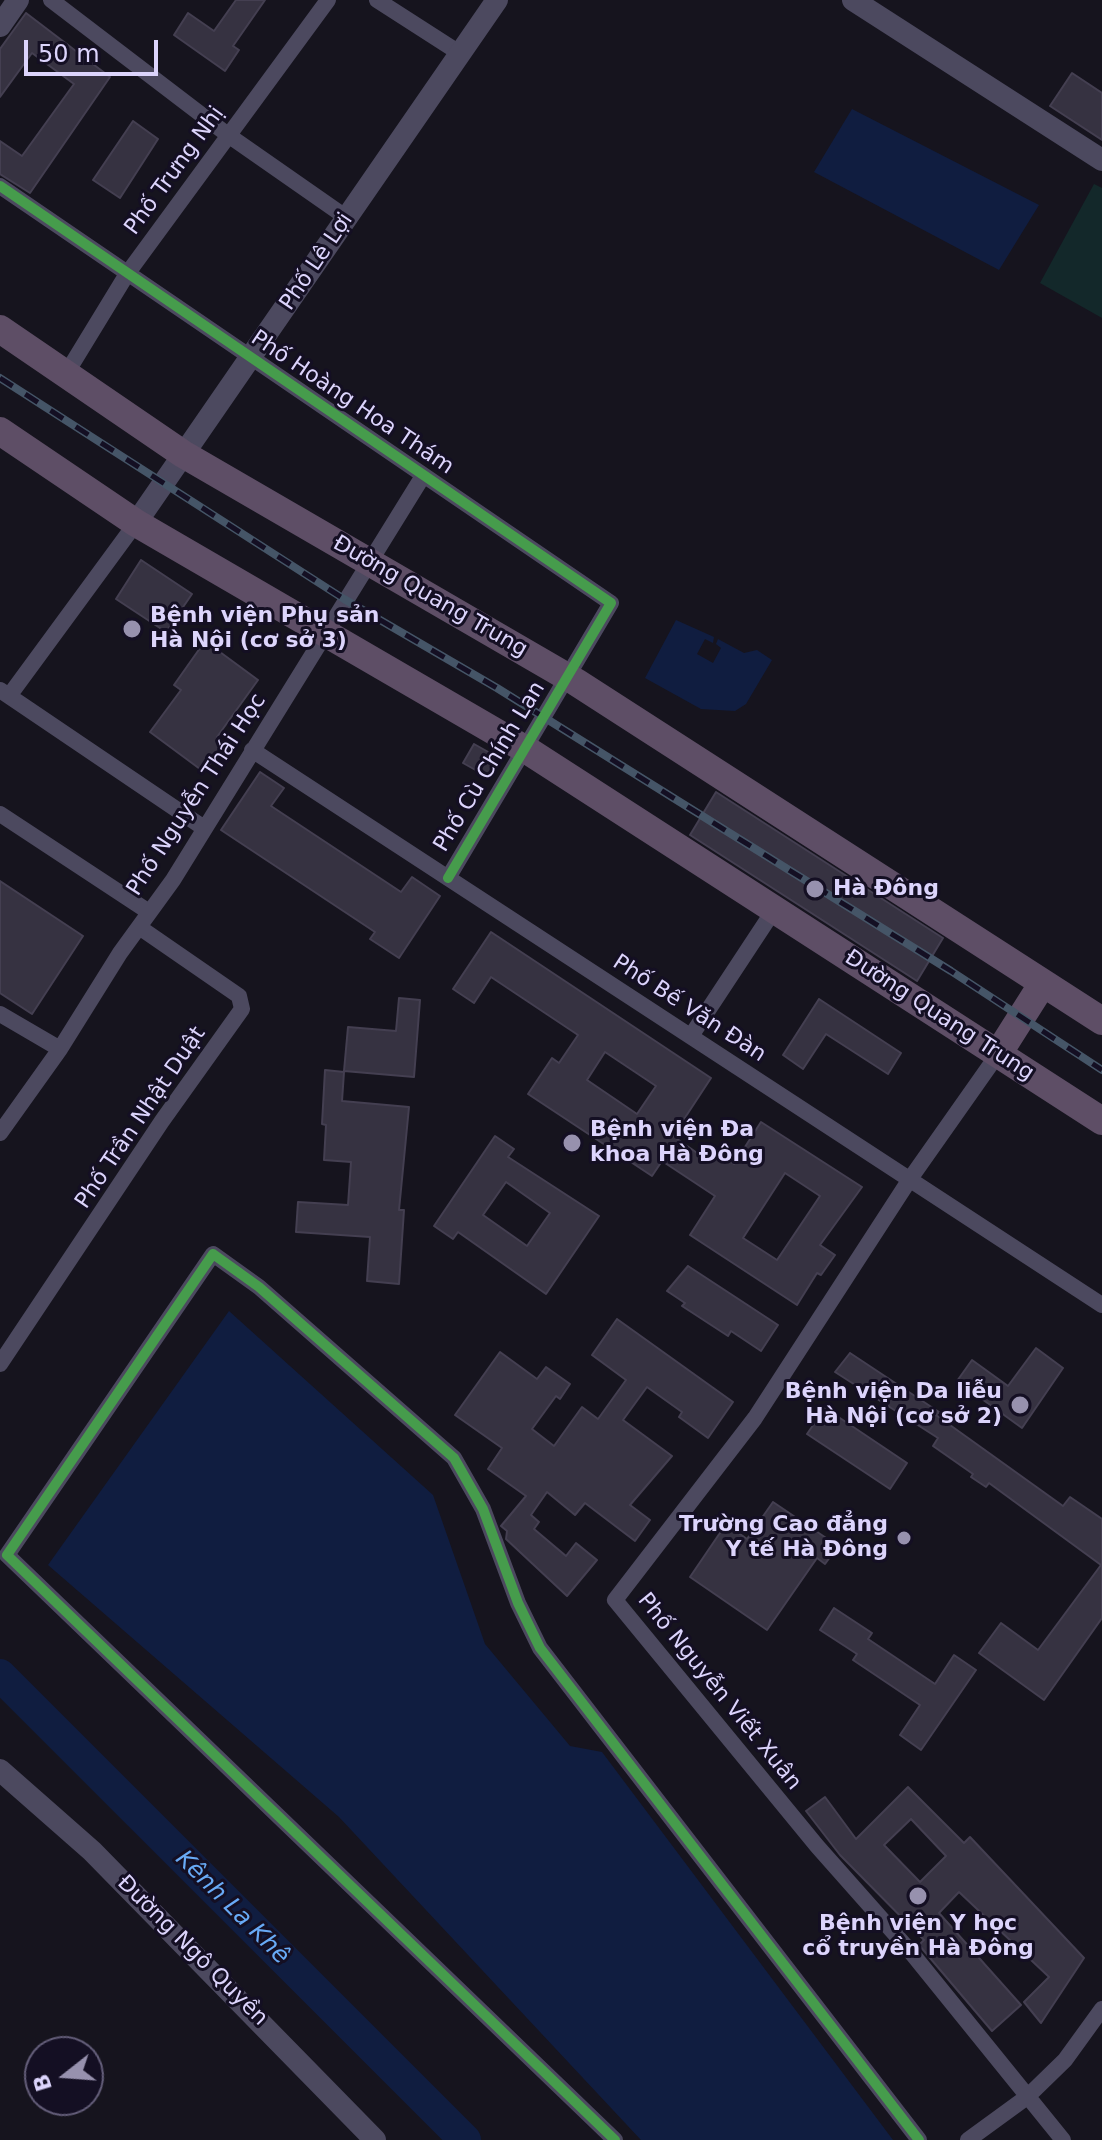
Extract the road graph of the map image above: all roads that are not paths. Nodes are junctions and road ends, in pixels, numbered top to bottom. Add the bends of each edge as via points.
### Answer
1 (18, 0) edge
2 (51, 0) edge
3 (328, 0) edge
4 (377, 0) edge
5 (497, 0) edge
6 (868, 4) edge
7 (0, 26) edge
8 (461, 54) junction
9 (228, 135) junction
10 (1102, 160) edge
11 (0, 186) edge
12 (347, 218) junction
13 (127, 274) junction
14 (0, 329) edge
15 (251, 358) junction
16 (66, 374) junction
17 (0, 431) edge
18 (183, 454) junction
19 (423, 476) junction
20 (136, 523) junction
21 (369, 562) junction
22 (327, 635) junction
23 (567, 677) junction
24 (4, 693) edge
25 (522, 748) junction
26 (252, 750) junction
27 (0, 814) edge
28 (204, 828) junction
29 (448, 878) junction
30 (774, 910) junction
31 (149, 912) junction
32 (139, 927) junction
33 (1043, 983) junction
34 (0, 1014) edge
35 (1102, 1021) edge
36 (691, 1036) junction
37 (60, 1049) junction
38 (998, 1054) junction
39 (1102, 1121) edge
40 (0, 1133) edge
41 (910, 1179) junction
42 (1102, 1305) edge
43 (0, 1364) edge
44 (0, 1770) edge
45 (1102, 2009) edge
46 (1027, 2097) junction
47 (375, 2140) edge
48 (615, 2140) edge
49 (919, 2140) edge
50 (968, 2140) edge
51 (1063, 2140) edge

1 - 7 street
2 - 9 street
3 - 9 street, Phố Trưng Nhị
4 - 8 street
5 - 8 street, Phố Lê Lợi
6 - 10 street
8 - 12 street, Phố Lê Lợi
9 - 12 street
9 - 13 street, Phố Trưng Nhị
11 - 13 street, Phố Hoàng Hoa Thám
12 - 15 street, Phố Lê Lợi
13 - 15 street, Phố Hoàng Hoa Thám
13 - 16 street, Phố Trưng Nhị
14 - 16 highway, Đường Quang Trung
15 - 18 street, Phố Lê Lợi
15 - 19 street, Phố Hoàng Hoa Thám
16 - 18 highway, Đường Quang Trung
17 - 20 highway, Đường Quang Trung
18 - 20 street, Phố Lê Lợi
18 - 21 highway, Đường Quang Trung
19 - 21 street, Phố Nguyễn Thái Học
19 - 23 street, Phố Hoàng Hoa Thám via 611,603
20 - 22 highway, Đường Quang Trung
20 - 24 street
21 - 22 street, Phố Nguyễn Thái Học
21 - 23 highway, Đường Quang Trung
22 - 25 highway, Đường Quang Trung
22 - 26 street, Phố Nguyễn Thái Học
23 - 25 street, Phố Cù Chính Lan
23 - 33 highway, Đường Quang Trung
24 - 28 street
25 - 29 street, Phố Cù Chính Lan
25 - 30 highway, Đường Quang Trung
26 - 28 street, Phố Nguyễn Thái Học
26 - 29 street, Phố Bế Văn Đàn
27 - 31 street
28 - 31 street, Phố Nguyễn Thái Học
29 - 36 street, Phố Bế Văn Đàn
30 - 36 street
30 - 38 highway, Đường Quang Trung
31 - 32 street, Phố Nguyễn Thái Học
32 - 37 street, Phố Nguyễn Thái Học
32 - 43 street, Phố Trần Nhật Duật via 239,996 242,1009
33 - 35 highway, Đường Quang Trung
33 - 38 highway
34 - 37 street
36 - 41 street, Phố Bế Văn Đàn
37 - 40 street, Phố Nguyễn Thái Học
38 - 39 highway, Đường Quang Trung
38 - 41 street, Phố Nguyễn Viết Xuân
41 - 42 street, Phố Bế Văn Đàn
41 - 46 street, Phố Nguyễn Viết Xuân via 755,1418 615,1600
44 - 47 street, Đường Ngô Quyền via 92,1851
45 - 46 street via 1065,2060
46 - 50 street
46 - 51 street, Phố Nguyễn Viết Xuân
48 - 49 street via 7,1555 213,1254 259,1287 454,1458 483,1509 540,1648

